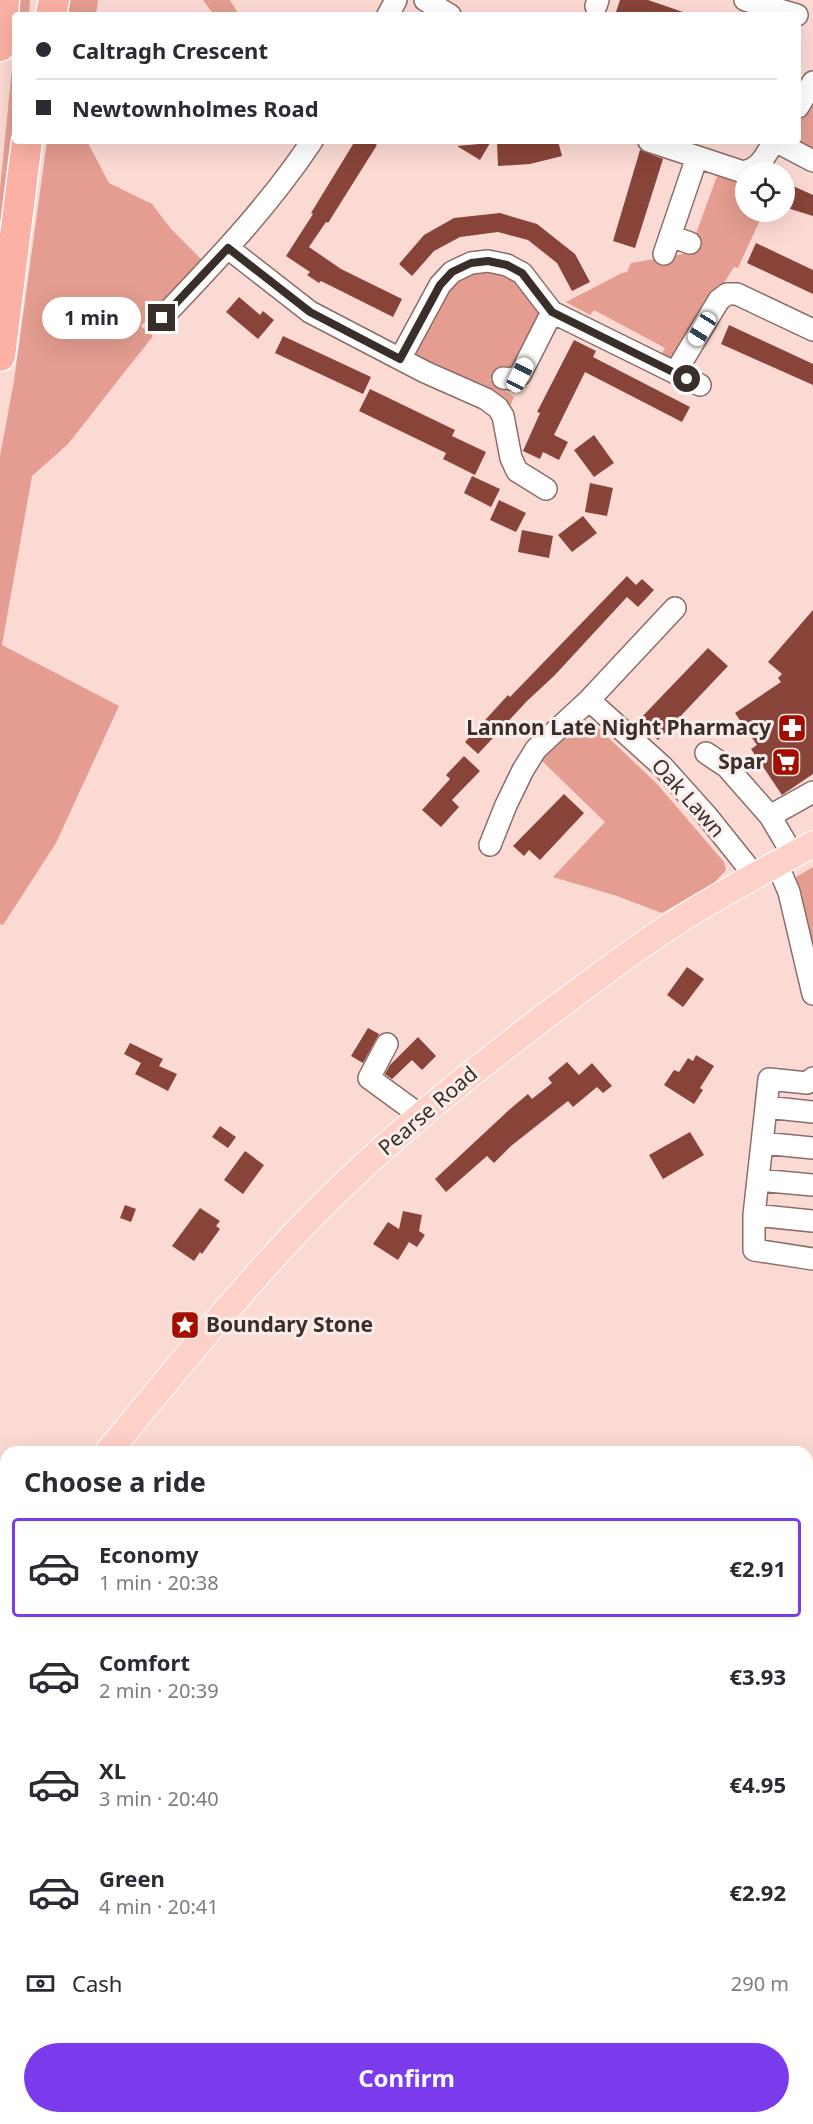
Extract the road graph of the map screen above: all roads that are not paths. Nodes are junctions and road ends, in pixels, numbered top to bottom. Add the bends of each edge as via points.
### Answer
1 (4, 0) edge
2 (425, 0) edge
3 (745, 0) edge
4 (445, 12) edge
5 (787, 12) edge
6 (0, 46) edge
7 (813, 82) edge
8 (801, 102) edge
9 (28, 144) edge
10 (310, 144) edge
11 (659, 144) edge
12 (773, 144) edge
13 (781, 144) edge
14 (697, 157) junction
15 (813, 161) edge
16 (675, 244) dead end
17 (228, 248) junction
18 (552, 312) junction
19 (162, 318) dead end
20 (813, 330) edge
21 (0, 356) edge
22 (400, 359) junction
23 (675, 373) junction
24 (503, 378) dead end
25 (700, 385) dead end
26 (546, 489) dead end
27 (675, 608) dead end
28 (589, 700) junction
29 (706, 753) dead end
30 (813, 792) edge
31 (770, 816) junction
32 (490, 845) dead end
33 (785, 860) edge
34 (813, 994) edge
35 (387, 1044) dead end
36 (813, 1078) edge
37 (766, 1107) junction
38 (813, 1112) edge
39 (420, 1116) junction
40 (762, 1143) junction
41 (813, 1148) edge
42 (758, 1180) junction
43 (813, 1185) edge
44 (754, 1215) junction
45 (813, 1221) edge
46 (813, 1259) edge
47 (113, 1446) edge

1 - 6 highway
2 - 4 street
3 - 5 street
7 - 8 street
9 - 21 highway
10 - 17 street
11 - 14 street
12 - 14 street via 753,170 743,172
13 - 15 street
14 - 16 street
17 - 19 street
17 - 22 street via 310,312
18 - 22 street via 522,273 488,261 471,263 452,272 440,285
18 - 23 street
18 - 24 street via 520,375
20 - 23 street via 737,294 727,294 719,300
22 - 26 street via 498,408 517,471
23 - 25 street
27 - 28 street
28 - 32 street via 536,749
28 - 33 street, Oak Lawn via 663,767 707,816
29 - 31 street via 727,767
30 - 31 street
31 - 33 street
33 - 34 street
33 - 39 main road, Pearse Road via 643,945 506,1045
35 - 39 street via 369,1078
36 - 37 street via 807,1083 769,1079
37 - 38 street
37 - 40 street
39 - 47 main road, Pearse Road via 309,1219 236,1298
40 - 41 street
40 - 42 street
42 - 43 street
42 - 44 street
44 - 45 street
44 - 46 street via 754,1250

